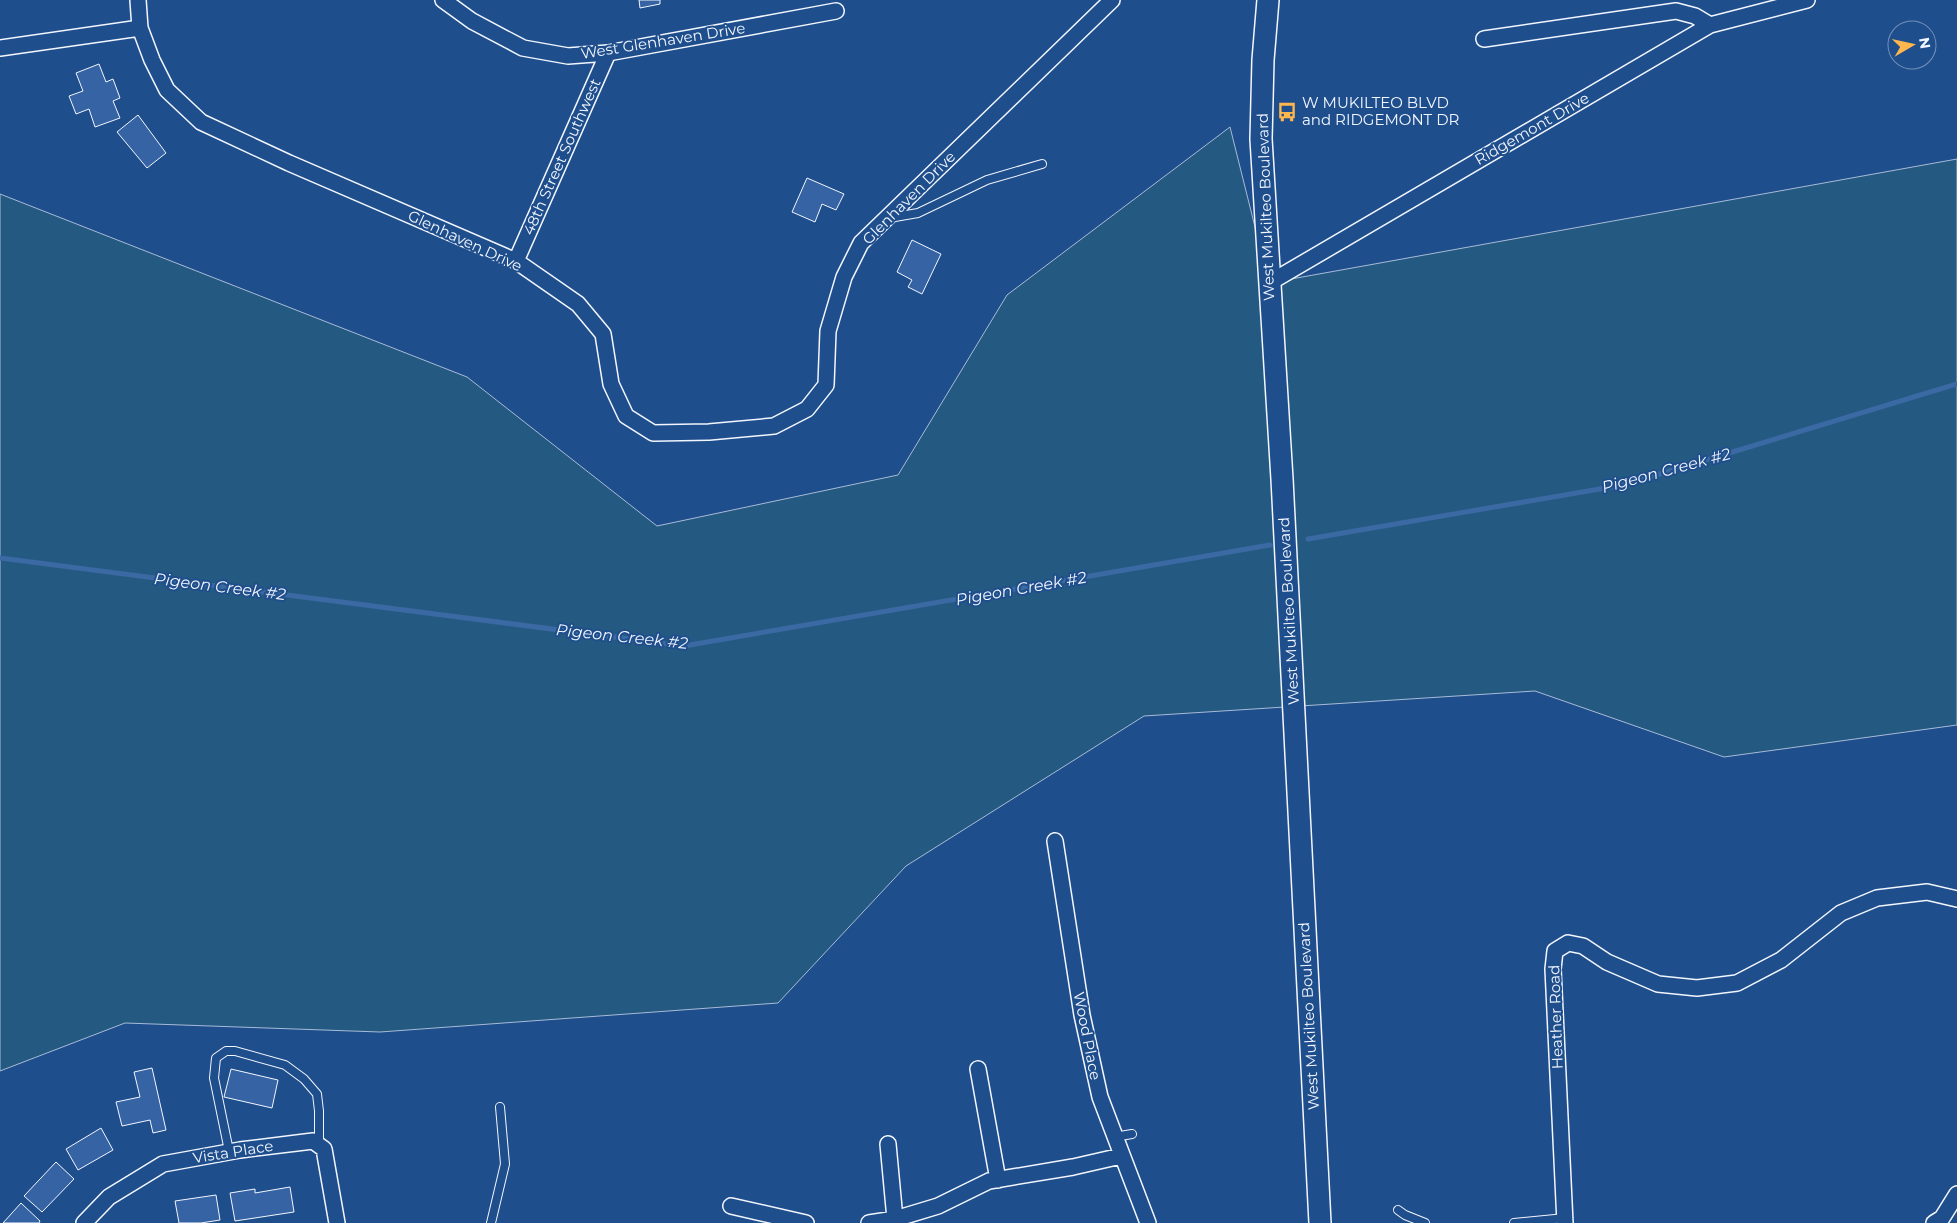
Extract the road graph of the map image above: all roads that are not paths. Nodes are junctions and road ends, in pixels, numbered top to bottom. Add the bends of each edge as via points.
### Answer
1 (138, 0) edge
2 (442, 0) edge
3 (1112, 0) edge
4 (1268, 0) edge
5 (1807, 0) edge
6 (836, 11) dead end
7 (1710, 25) junction
8 (140, 28) junction
9 (1484, 39) dead end
10 (0, 48) edge
11 (608, 53) junction
12 (1042, 164) dead end
13 (887, 218) junction
14 (516, 262) junction
15 (1269, 283) junction
16 (1055, 841) dead end
17 (1957, 899) edge
18 (978, 1069) dead end
19 (500, 1106) dead end
20 (1132, 1134) dead end
21 (1114, 1137) junction
22 (888, 1144) dead end
23 (319, 1145) junction
24 (229, 1152) junction
25 (1121, 1156) junction
26 (998, 1180) junction
27 (1957, 1194) edge
28 (731, 1206) dead end
29 (1398, 1210) dead end
30 (895, 1219) junction
31 (1565, 1220) edge
32 (84, 1223) edge
33 (337, 1223) edge
34 (491, 1223) edge
35 (806, 1223) edge
36 (869, 1223) edge
37 (1148, 1223) edge
38 (1320, 1223) edge
39 (1425, 1223) edge
40 (1514, 1223) edge
41 (1934, 1223) edge

1 - 8 street
2 - 11 street, West Glenhaven Drive via 472,22 522,48 568,56
3 - 13 street, Glenhaven Drive
4 - 15 main road, West Mukilteo Boulevard via 1261,139
5 - 7 street, Ridgemont Drive
6 - 11 street, West Glenhaven Drive
7 - 9 street via 1695,16 1676,11
7 - 15 street, Ridgemont Drive
8 - 10 street
8 - 14 street, Glenhaven Drive via 166,90 200,122
11 - 14 street, 48th Street Southwest
12 - 13 lane via 987,180 918,213
13 - 14 street, Glenhaven Drive via 861,243 844,277 828,331 826,385 807,409 774,426 653,434 626,416 611,384 603,334 578,304
15 - 38 main road, West Mukilteo Boulevard
16 - 21 street, Wood Place via 1082,1015 1100,1097
17 - 31 street, Heather Road via 1927,892 1877,898 1841,914 1781,960 1737,983 1697,988 1658,984 1607,962 1583,946 1568,943 1556,951 1553,969
18 - 26 street
19 - 34 lane via 505,1164
20 - 21 lane
21 - 25 street, Wood Place
22 - 30 street
23 - 24 street, Vista Place via 312,1141
23 - 24 lane via 317,1094 304,1079 285,1065 226,1051 216,1058 214,1078
23 - 33 street via 324,1149
24 - 32 street, Vista Place via 163,1164 109,1197
25 - 26 street
25 - 37 street, Wood Place
26 - 30 street via 989,1181 938,1206
27 - 41 street via 1942,1218
28 - 35 street
29 - 39 lane
30 - 36 street
31 - 40 lane

